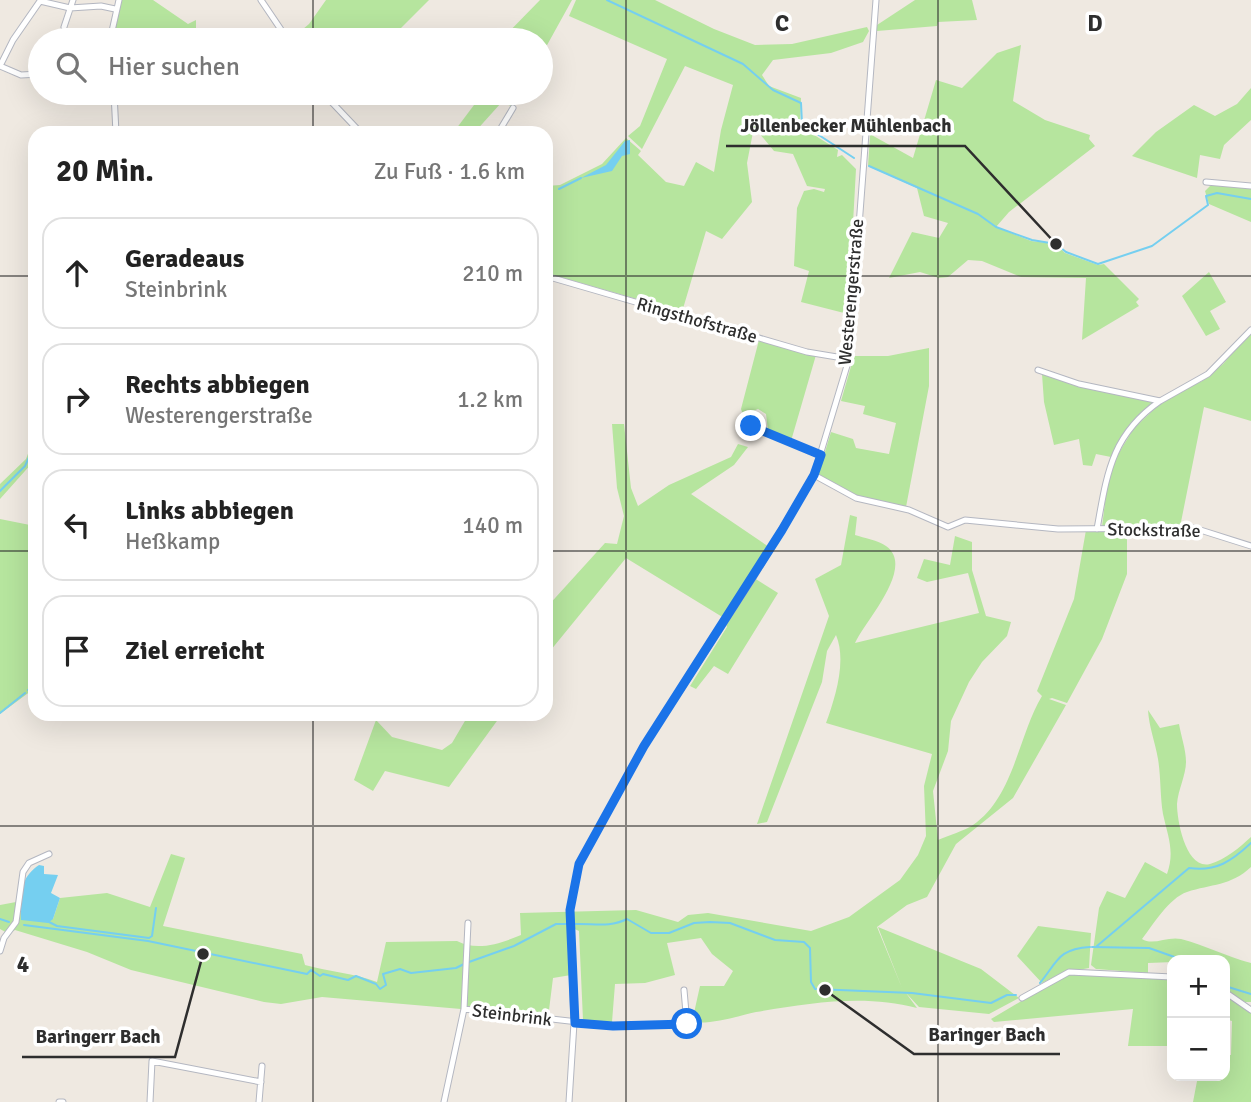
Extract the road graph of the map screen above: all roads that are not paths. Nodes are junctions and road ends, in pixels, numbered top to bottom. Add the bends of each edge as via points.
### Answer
1 (73, 0) edge
2 (119, 0) edge
3 (261, 0) edge
4 (876, 0) edge
5 (41, 1) edge
6 (70, 8) junction
7 (115, 9) junction
8 (64, 27) dead end
9 (111, 28) edge
10 (281, 28) edge
11 (0, 66) edge
12 (28, 75) edge
13 (115, 105) edge
14 (334, 105) edge
15 (513, 108) dead end
16 (116, 126) edge
17 (354, 126) edge
18 (502, 126) edge
19 (1206, 182) dead end
20 (1251, 186) edge
21 (553, 277) edge
22 (1251, 330) edge
23 (849, 359) junction
24 (1038, 370) dead end
25 (1160, 401) junction
26 (751, 426) dead end
27 (821, 455) junction
28 (814, 475) junction
29 (1097, 528) junction
30 (1251, 547) edge
31 (49, 854) dead end
32 (468, 923) dead end
33 (3, 933) edge
34 (0, 951) edge
35 (1167, 977) edge
36 (684, 990) dead end
37 (1230, 995) edge
38 (1022, 998) dead end
39 (464, 1009) junction
40 (1251, 1010) edge
41 (575, 1023) junction
42 (262, 1066) dead end
43 (261, 1082) junction
44 (150, 1102) edge
45 (259, 1102) edge
46 (444, 1102) edge
47 (569, 1102) edge

1 - 6 street
2 - 7 street
3 - 10 street
4 - 23 street, Westerengerstraße
5 - 6 street
5 - 11 street
6 - 7 street
6 - 8 street
7 - 9 street
11 - 12 street
13 - 16 street
14 - 17 street
15 - 18 street
19 - 20 street
21 - 23 street, Ringsthofstraße via 807,352
22 - 25 street, Stockstraße via 1208,374
23 - 27 street, Westerengerstraße
24 - 25 street
25 - 29 street, Stockstraße via 1120,442 1107,469
26 - 27 street
27 - 28 street, Westerengerstraße
28 - 29 street, Stockstraße via 856,498 909,510 948,527 965,520
28 - 41 street, Westerengerstraße via 644,746 579,864 571,922
29 - 30 street, Stockstraße via 1194,528
31 - 33 street via 29,863 20,880 14,926
32 - 39 street
33 - 34 street
35 - 38 street via 1069,972
36 - 41 street, Steinbrink via 687,1024
37 - 40 street
39 - 41 street, Steinbrink
39 - 46 street
41 - 47 street, Westerengerstraße
42 - 43 street
43 - 44 street via 152,1060
43 - 45 street

